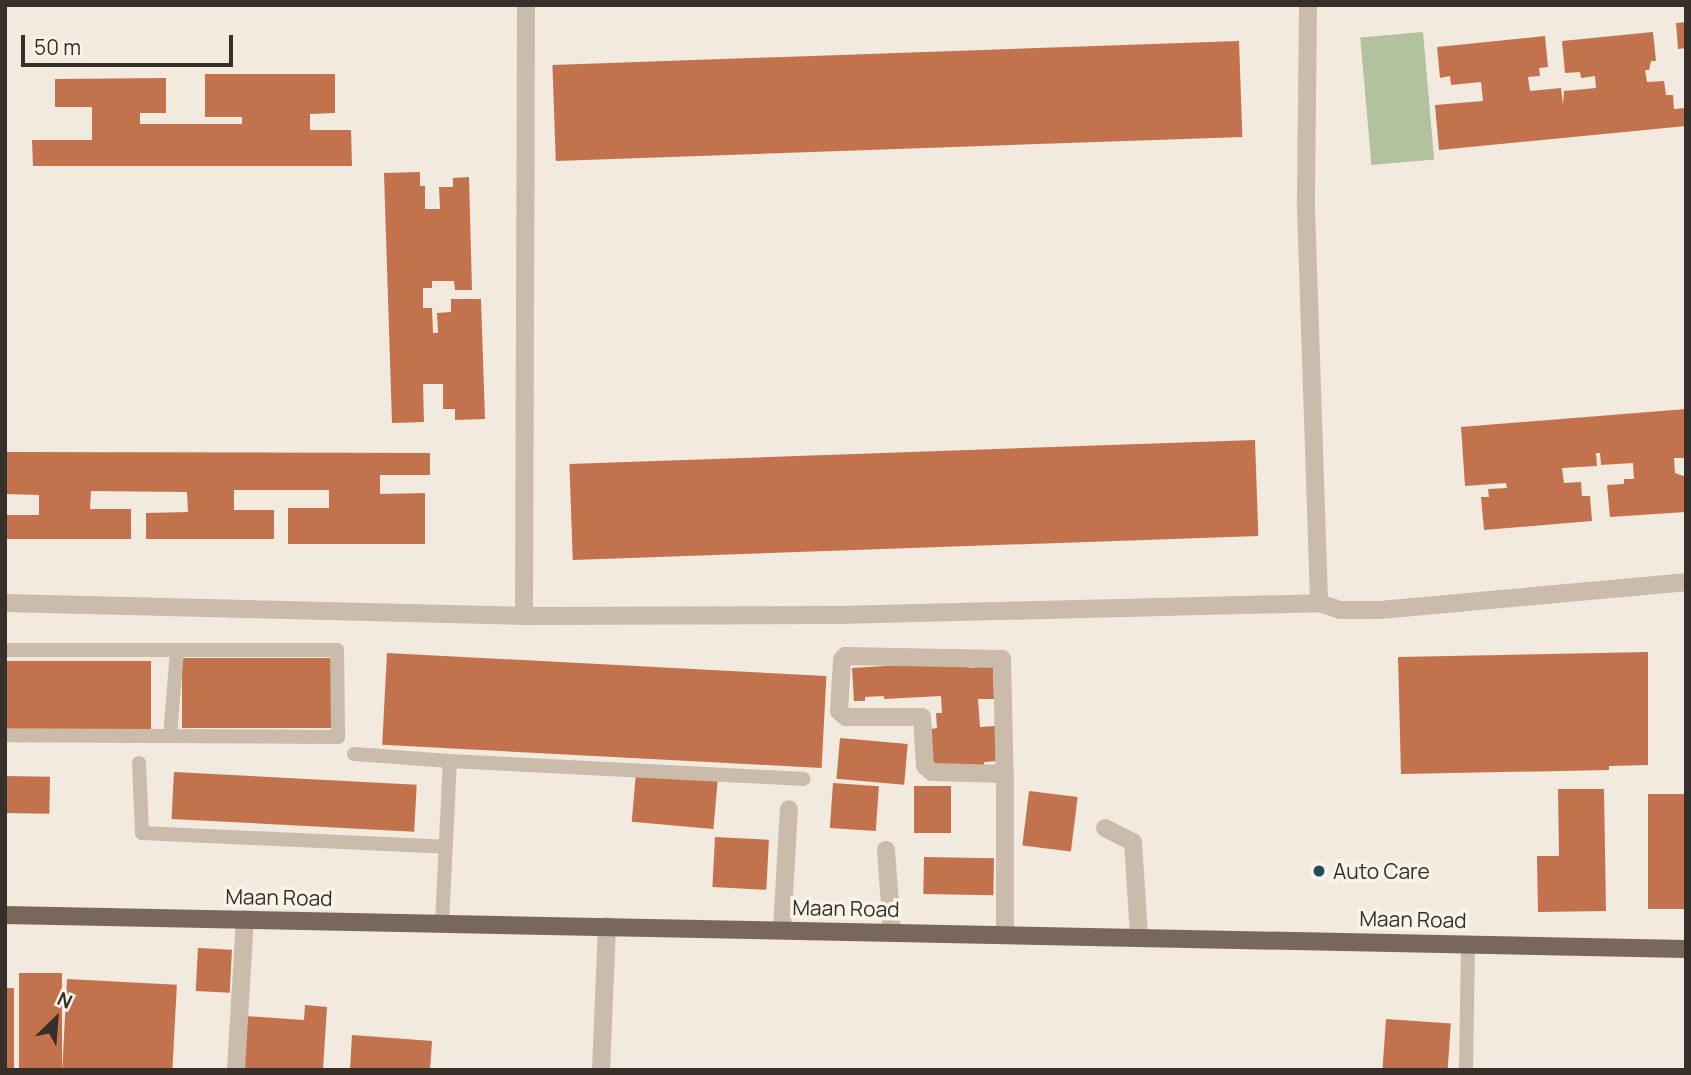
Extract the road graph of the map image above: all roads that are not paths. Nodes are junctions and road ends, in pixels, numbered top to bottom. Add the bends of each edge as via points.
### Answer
1 (526, 5) edge
2 (1308, 5) edge
3 (1686, 582) edge
4 (5, 603) edge
5 (1319, 603) junction
6 (524, 616) junction
7 (5, 650) edge
8 (177, 650) junction
9 (5, 735) edge
10 (170, 736) junction
11 (354, 754) dead end
12 (450, 761) junction
13 (139, 763) dead end
14 (1004, 774) junction
15 (804, 779) dead end
16 (789, 809) dead end
17 (1105, 828) dead end
18 (446, 847) junction
19 (886, 850) dead end
20 (5, 915) edge
21 (245, 919) junction
22 (442, 923) junction
23 (607, 926) junction
24 (782, 929) junction
25 (892, 932) junction
26 (1005, 934) junction
27 (1139, 936) junction
28 (1468, 943) junction
29 (1686, 949) edge
30 (236, 1070) edge
31 (601, 1070) edge
32 (1466, 1070) edge

1 - 6 street
2 - 5 street via 1306,208
3 - 5 street via 1380,610 1340,611
4 - 6 street
5 - 6 street via 837,615
7 - 8 lane
8 - 10 lane
8 - 10 lane via 337,650 338,737
9 - 10 lane
11 - 12 lane
12 - 15 lane
12 - 18 lane
13 - 18 lane via 142,833
14 - 14 street via 1002,659 845,656 842,660 839,711 846,717 922,717 925,766 932,772
14 - 26 street
16 - 24 street
17 - 27 street via 1133,842
18 - 22 lane
19 - 25 street
20 - 21 main road, Maan Road
21 - 22 main road, Maan Road
21 - 30 street
22 - 23 main road, Maan Road
23 - 24 main road, Maan Road
23 - 31 street
24 - 25 main road, Maan Road
25 - 26 main road, Maan Road
26 - 27 main road, Maan Road
27 - 28 main road, Maan Road
28 - 29 main road, Maan Road
28 - 32 lane

